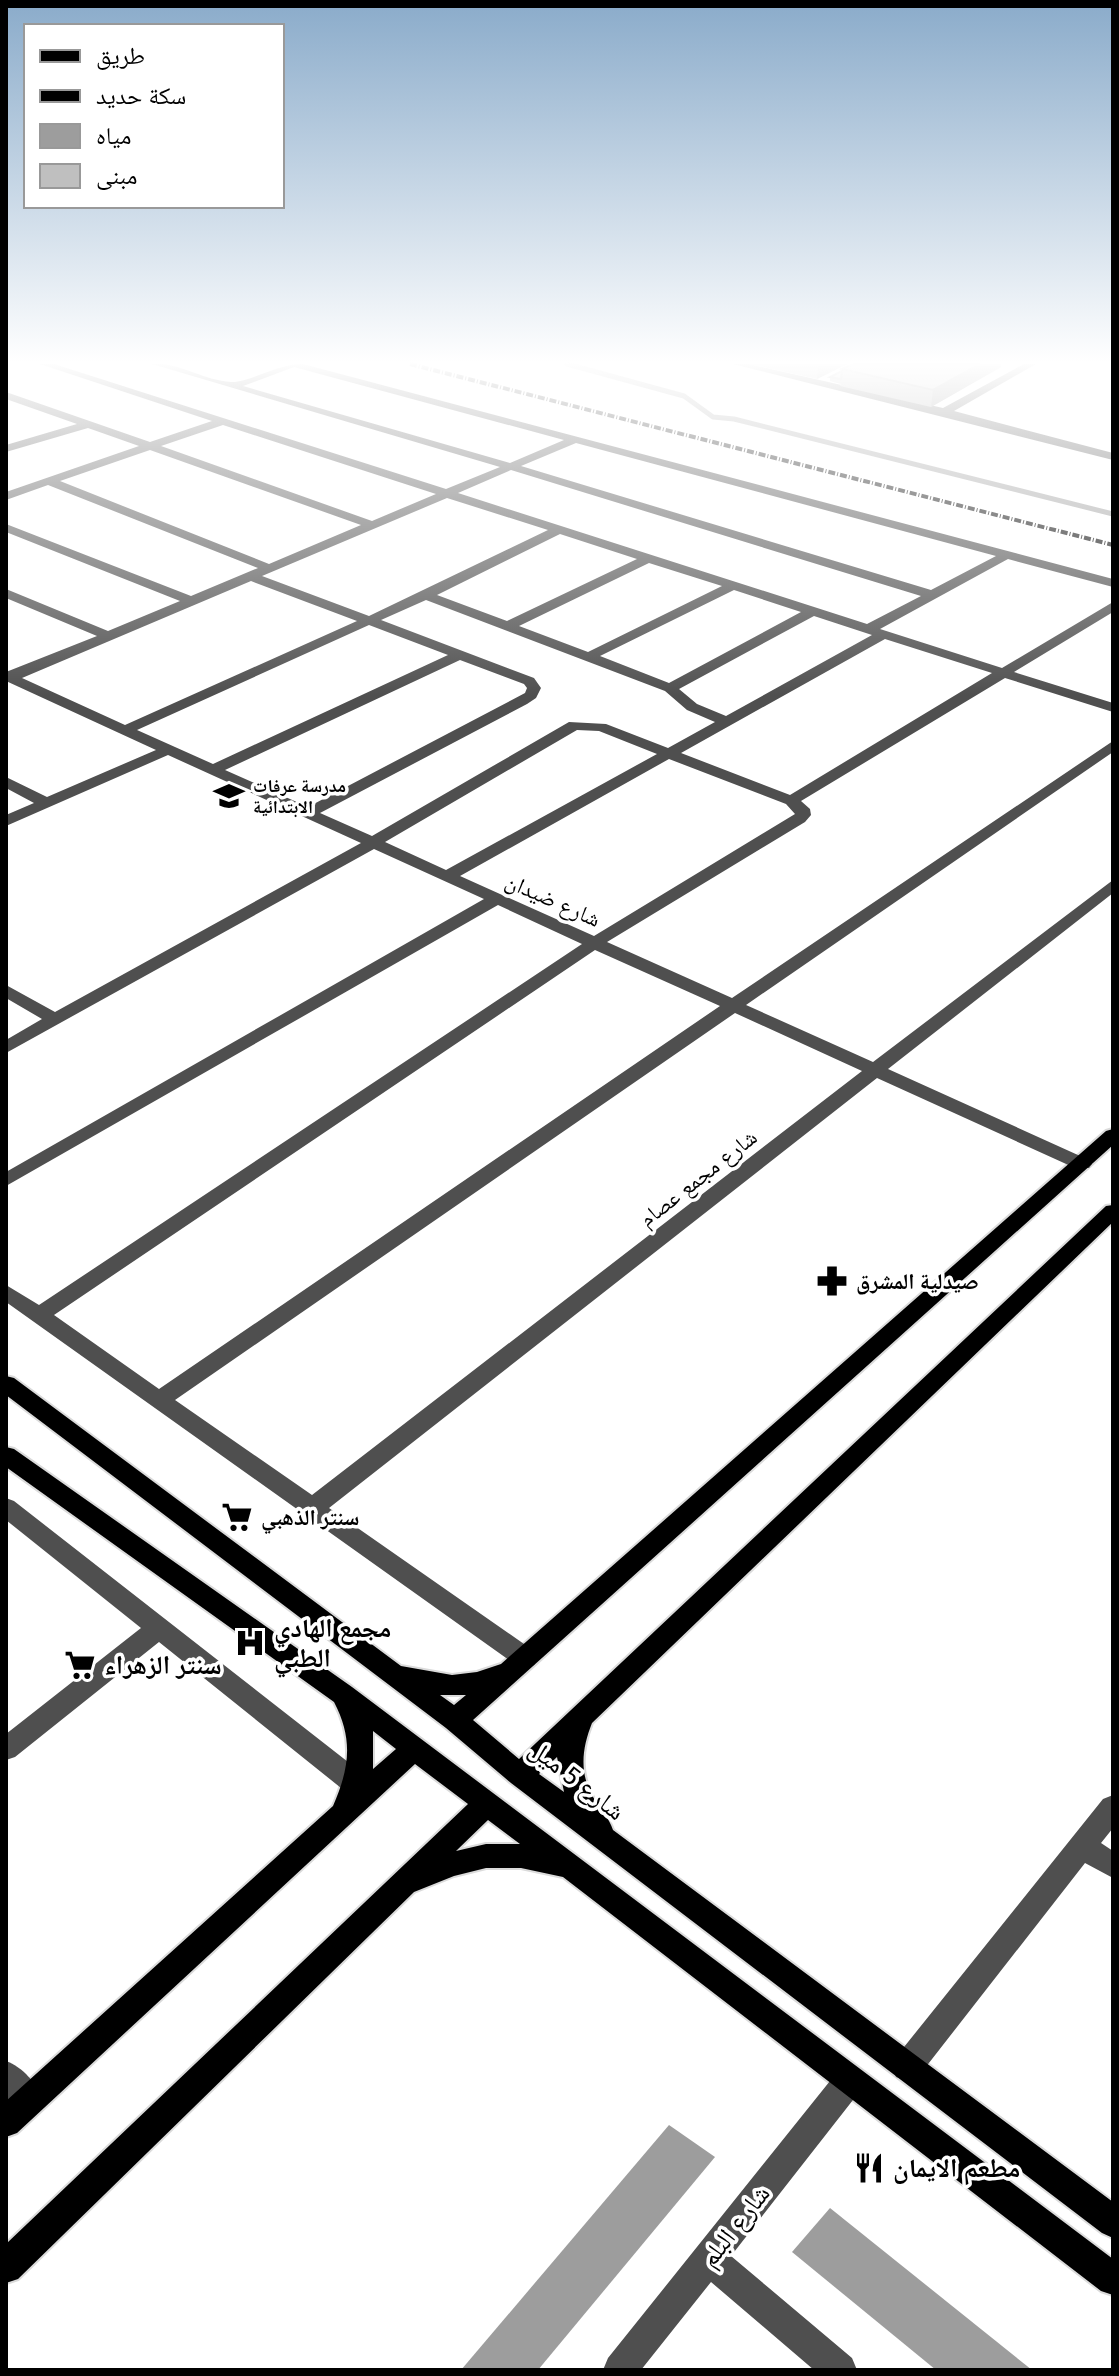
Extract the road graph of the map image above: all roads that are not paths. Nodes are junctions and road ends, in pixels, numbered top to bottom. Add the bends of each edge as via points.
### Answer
1 (65, 475) edge
2 (230, 475) edge
3 (391, 475) edge
4 (493, 475) edge
5 (538, 475) edge
6 (711, 475) edge
7 (48, 481) junction
8 (448, 493) junction
9 (6, 496) edge
10 (373, 525) junction
11 (6, 528) edge
12 (560, 529) junction
13 (1008, 554) junction
14 (648, 558) junction
15 (269, 568) junction
16 (250, 576) junction
17 (1113, 583) edge
18 (734, 585) junction
19 (6, 593) edge
20 (426, 595) junction
21 (933, 595) junction
22 (191, 601) junction
23 (1113, 606) edge
24 (813, 611) junction
25 (369, 621) junction
26 (508, 626) junction
27 (876, 632) junction
28 (108, 636) junction
29 (459, 655) junction
30 (590, 656) junction
31 (1005, 673) junction
32 (7, 677) edge
33 (670, 688) junction
34 (1113, 708) edge
35 (726, 721) junction
36 (125, 730) junction
37 (1113, 745) edge
38 (168, 750) junction
39 (666, 754) junction
40 (212, 770) junction
41 (6, 782) edge
42 (791, 801) junction
43 (46, 803) junction
44 (308, 813) junction
45 (6, 821) edge
46 (372, 843) junction
47 (447, 876) junction
48 (1113, 885) edge
49 (497, 899) junction
50 (594, 943) junction
51 (6, 990) edge
52 (734, 1007) junction
53 (56, 1020) junction
54 (6, 1047) edge
55 (876, 1071) junction
56 (1113, 1135) edge
57 (1082, 1164) junction
58 (6, 1180) edge
59 (1113, 1211) edge
60 (6, 1292) edge
61 (39, 1315) junction
62 (9, 1391) edge
63 (159, 1400) junction
64 (6, 1455) edge
65 (312, 1508) junction
66 (7, 1509) edge
67 (159, 1628) junction
68 (522, 1661) junction
69 (384, 1667) junction
70 (343, 1694) junction
71 (584, 1713) junction
72 (455, 1720) junction
73 (6, 1749) edge
74 (414, 1749) junction
75 (520, 1775) junction
76 (356, 1784) junction
77 (487, 1803) junction
78 (1113, 1807) edge
79 (337, 1820) junction
80 (612, 1845) junction
81 (1082, 1846) junction
82 (1113, 1866) edge
83 (578, 1872) junction
84 (400, 1887) junction
85 (907, 2067) junction
86 (6, 2075) edge
87 (849, 2081) junction
88 (29, 2101) junction
89 (6, 2122) edge
90 (1113, 2222) edge
91 (709, 2259) junction
92 (6, 2267) edge
93 (1113, 2279) edge
94 (620, 2370) edge
95 (840, 2370) edge

1 - 7 street
2 - 10 street
3 - 8 street
4 - 8 street
5 - 21 street
6 - 13 street
7 - 9 street
7 - 15 street
8 - 10 street
8 - 12 street
10 - 15 street
11 - 22 street
12 - 14 street
12 - 20 street
13 - 17 street
13 - 21 street
14 - 18 street
14 - 26 street
15 - 16 street
16 - 22 street
16 - 25 street
18 - 24 street
18 - 30 street
19 - 28 street
20 - 25 street
20 - 26 street
21 - 27 street
22 - 28 street
23 - 31 street
24 - 27 street
24 - 33 street
25 - 29 street
25 - 36 street
26 - 30 street
27 - 31 street
27 - 35 street
28 - 32 street
29 - 40 street
29 - 44 street via 529,681 531,695
30 - 33 street
31 - 34 street
31 - 42 street
32 - 36 street, شارع ضيدان
33 - 35 street via 692,707
35 - 39 street
36 - 38 street, شارع ضيدان
37 - 52 street
38 - 40 street, شارع ضيدان
38 - 43 street
39 - 42 street
39 - 46 street via 593,724 574,725
39 - 47 street
40 - 44 street, شارع ضيدان
41 - 43 street
42 - 50 street via 802,809 799,819
43 - 45 street
44 - 46 street, شارع ضيدان
46 - 47 street, شارع ضيدان
46 - 53 street
47 - 49 street, شارع ضيدان
48 - 55 street, شارع مجمع عصام
49 - 50 street, شارع ضيدان
49 - 58 street
50 - 52 street, شارع ضيدان
50 - 61 street
51 - 53 street
52 - 55 street, شارع ضيدان
52 - 63 street
53 - 54 street
55 - 57 street, شارع ضيدان
55 - 65 street, شارع مجمع عصام
56 - 57 main road
57 - 68 main road
59 - 71 main road
60 - 61 street
61 - 63 street
62 - 69 main road, شارع 5 ميل
63 - 65 street
64 - 70 main road
65 - 68 street
66 - 67 street
67 - 73 street
67 - 76 street
68 - 69 main road via 488,1681 465,1686 421,1682
68 - 72 main road
69 - 72 main road, شارع 5 ميل
70 - 74 main road
70 - 76 main road via 358,1719 363,1746
71 - 75 main road
71 - 80 main road via 569,1741 568,1764 590,1817
72 - 75 main road, شارع 5 ميل
74 - 77 main road
74 - 79 main road
75 - 80 main road, شارع 5 ميل
76 - 79 main road
77 - 83 main road
77 - 84 main road
78 - 81 street
79 - 88 main road
80 - 85 main road, شارع 5 ميل
81 - 82 street
81 - 85 street
83 - 84 main road via 500,1853 460,1859
83 - 87 main road
84 - 92 main road
85 - 90 main road, شارع 5 ميل
86 - 88 street
87 - 91 street, شارع البلم
87 - 93 main road
88 - 89 main road
91 - 94 street, شارع البلم
91 - 95 street

